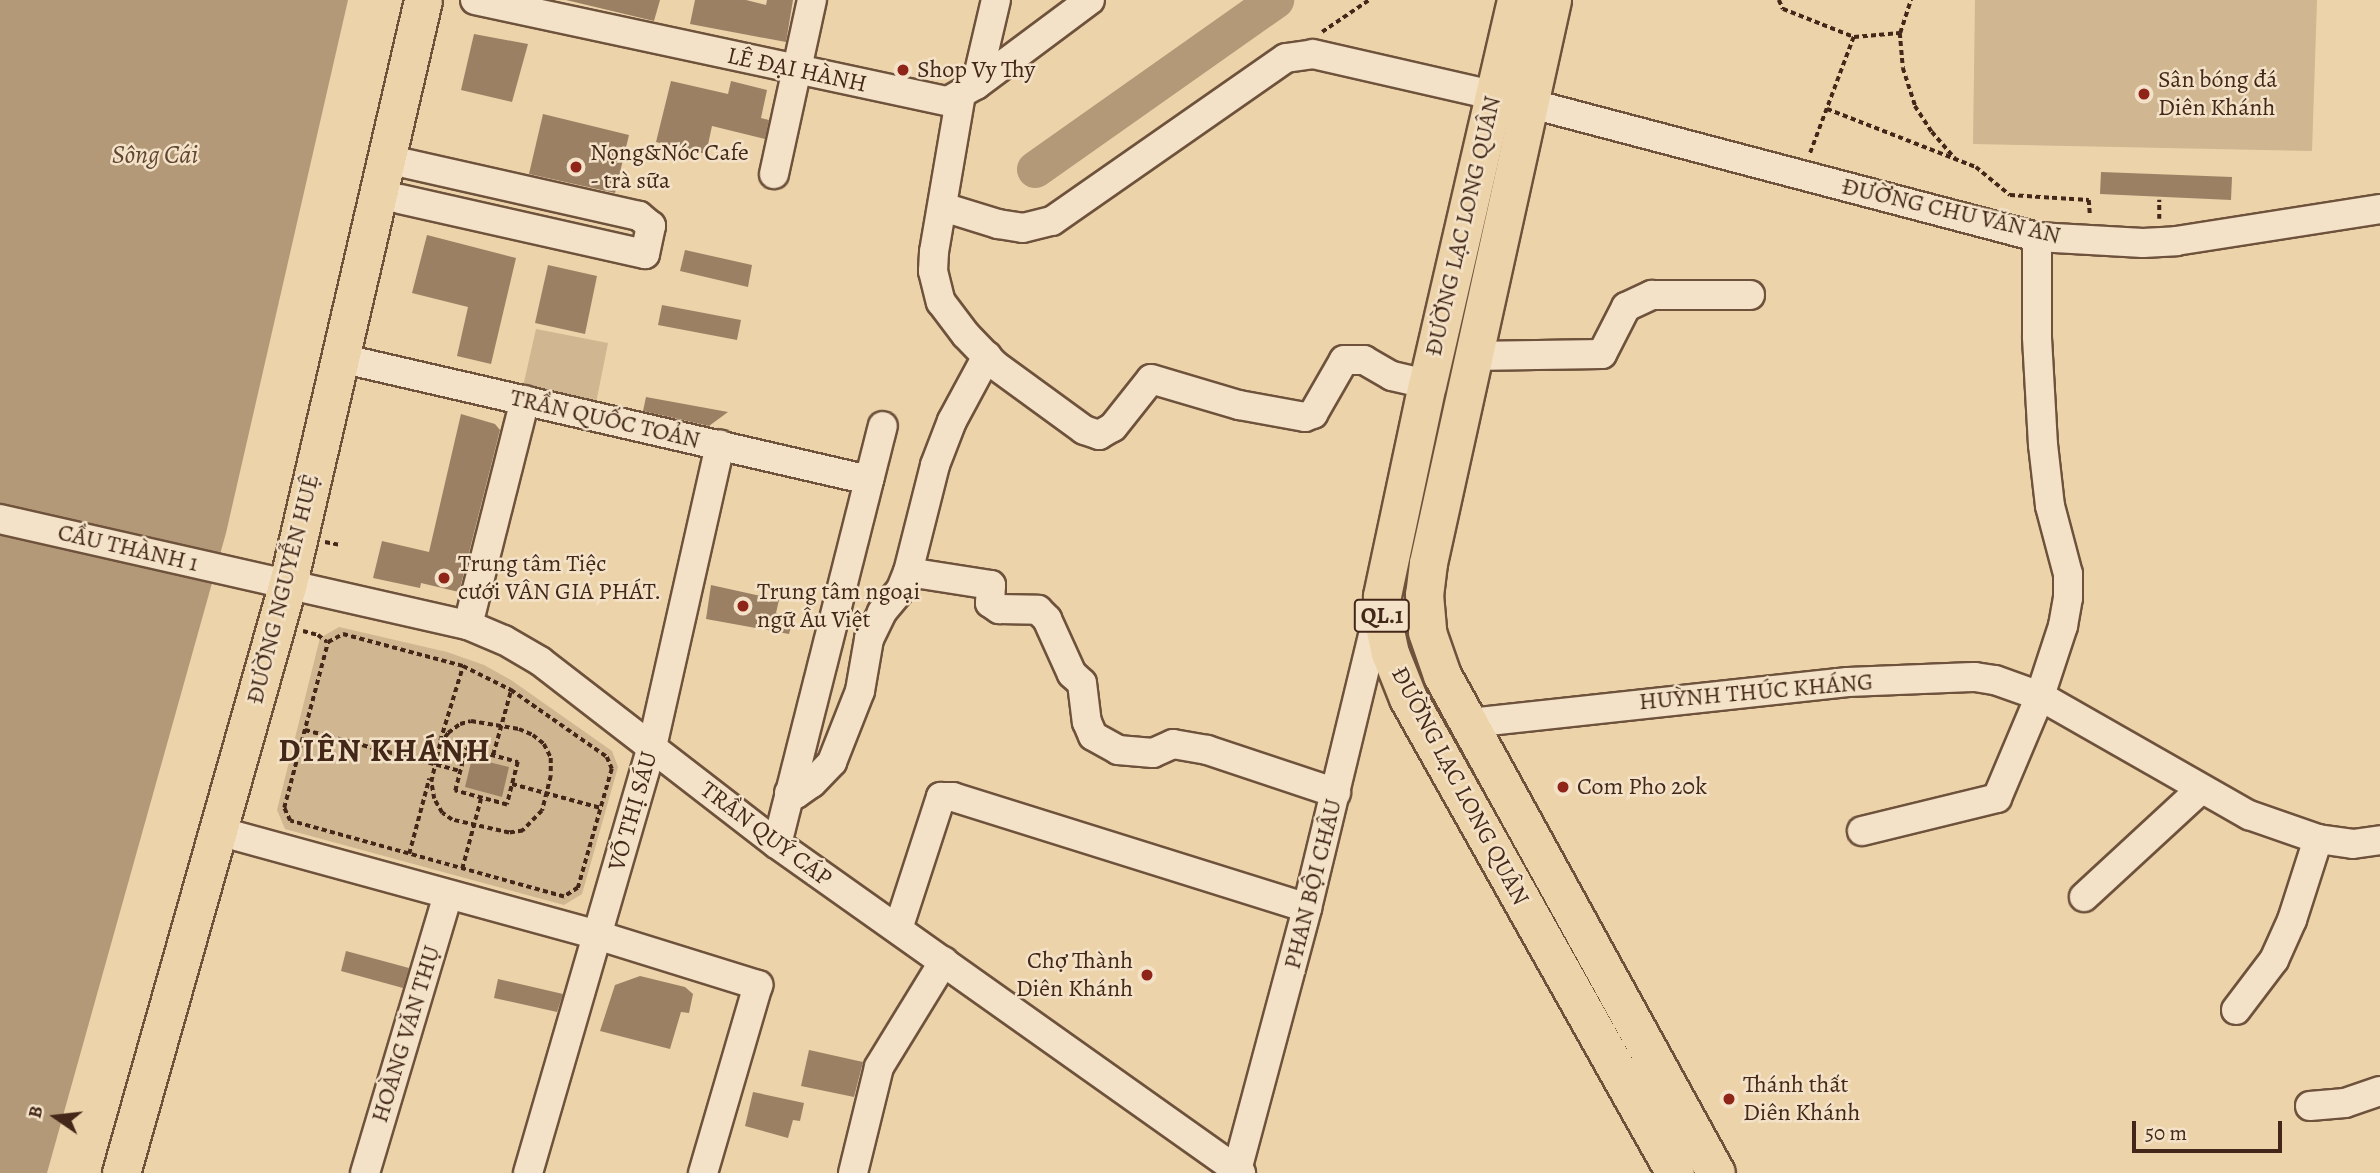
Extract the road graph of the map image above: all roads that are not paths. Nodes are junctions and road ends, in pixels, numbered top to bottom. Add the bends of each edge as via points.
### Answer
1 (423, 0) edge
2 (447, 0) edge
3 (475, 0) edge
4 (812, 0) edge
5 (996, 0) edge
6 (1090, 0) edge
7 (1516, 0) edge
8 (1552, 0) edge
9 (796, 71) junction
10 (969, 90) junction
11 (1492, 95) junction
12 (1528, 103) junction
13 (408, 164) junction
14 (774, 174) dead end
15 (400, 199) junction
16 (943, 207) junction
17 (2380, 209) edge
18 (2037, 237) junction
19 (1750, 295) dead end
20 (987, 356) junction
21 (1472, 356) junction
22 (351, 361) junction
23 (1427, 384) junction
24 (525, 400) junction
25 (883, 426) dead end
26 (720, 445) junction
27 (869, 480) junction
28 (0, 519) edge
29 (908, 572) junction
30 (284, 583) junction
31 (1382, 596) junction
32 (468, 625) junction
33 (2040, 696) junction
34 (1470, 723) junction
35 (652, 747) junction
36 (2200, 790) junction
37 (789, 793) junction
38 (1336, 793) junction
39 (1862, 831) dead end
40 (230, 835) junction
41 (2318, 839) junction
42 (2380, 840) edge
43 (777, 844) junction
44 (448, 895) junction
45 (2084, 897) dead end
46 (1307, 908) junction
47 (898, 929) junction
48 (597, 935) junction
49 (944, 961) junction
50 (2236, 1010) dead end
51 (2380, 1091) edge
52 (2310, 1107) dead end
53 (1688, 1169) edge
54 (1239, 1172) edge
55 (121, 1173) edge
56 (147, 1173) edge
57 (365, 1173) edge
58 (528, 1173) edge
59 (704, 1173) edge
60 (853, 1173) edge

1 - 22 main road, ĐƯỜNG NGUYỄN HUỆ
2 - 13 main road, ĐƯỜNG NGUYỄN HUỆ
3 - 9 street, LÊ ĐẠI HÀNH
4 - 9 street
5 - 10 street
6 - 10 street, LÊ ĐẠI HÀNH
7 - 11 main road, ĐƯỜNG LẠC LONG QUÂN / QL.1
8 - 12 main road, ĐƯỜNG LẠC LONG QUÂN / QL.1
9 - 10 street, LÊ ĐẠI HÀNH via 938,100 948,101
9 - 14 street
10 - 16 street
11 - 16 street via 1312,54 1286,58 1052,221 1023,228
11 - 23 main road, ĐƯỜNG LẠC LONG QUÂN / QL.1
12 - 18 street, ĐƯỜNG CHU VĂN AN
12 - 21 main road, ĐƯỜNG LẠC LONG QUÂN / QL.1
13 - 15 main road, ĐƯỜNG NGUYỄN HUỆ
13 - 15 street via 639,216 651,226 645,254
15 - 22 main road, ĐƯỜNG NGUYỄN HUỆ
16 - 20 street via 934,252 935,285 947,313
17 - 18 street, ĐƯỜNG CHU VĂN AN via 2176,241 2121,243
18 - 33 street via 2036,336 2043,456 2050,506 2066,556 2068,598
19 - 21 street via 1652,296 1626,307 1602,354
20 - 23 street via 1084,430 1098,435 1123,418 1152,379 1239,405 1305,417 1313,414 1344,360 1364,360 1392,376
20 - 29 street via 952,421 935,465
21 - 34 main road, ĐƯỜNG LẠC LONG QUÂN / QL.1 via 1424,594 1432,652
22 - 24 street, TRẦN QUỐC TOẢN
22 - 30 main road, ĐƯỜNG NGUYỄN HUỆ
23 - 31 main road, ĐƯỜNG LẠC LONG QUÂN / QL.1
24 - 26 street, TRẦN QUỐC TOẢN
24 - 32 street
25 - 27 street
26 - 27 street, TRẦN QUỐC TOẢN
26 - 35 street, VÕ THỊ SÁU
27 - 37 street
28 - 30 street, CẦU THÀNH 1
29 - 37 street via 869,639 860,691 832,762 812,783 796,794
29 - 38 street via 991,585 990,603 999,609 1038,610 1072,674 1082,683 1093,736 1118,750 1153,753 1173,744 1207,750
30 - 32 street, TRẦN QUÝ CÁP
30 - 40 main road, ĐƯỜNG NGUYỄN HUỆ
31 - 38 street, PHAN BỘI CHÂU
31 - 53 main road, ĐƯỜNG LẠC LONG QUÂN / QL.1 via 1390,653 1408,698
32 - 35 street, TRẦN QUÝ CÁP via 540,661
33 - 34 street, HUỲNH THÚC KHÁNG via 1995,680 1922,678 1715,694
33 - 36 street, HUỲNH THÚC KHÁNG
33 - 39 street via 1997,798
34 - 53 main road, ĐƯỜNG LẠC LONG QUÂN / QL.1
35 - 43 street, TRẦN QUÝ CÁP
35 - 48 street, VÕ THỊ SÁU
36 - 41 street, HUỲNH THÚC KHÁNG via 2249,815
36 - 45 street
37 - 43 street
38 - 46 street, PHAN BỘI CHÂU
40 - 44 street
40 - 55 main road, ĐƯỜNG NGUYỄN HUỆ
40 - 56 main road, ĐƯỜNG NGUYỄN HUỆ
41 - 42 street, HUỲNH THÚC KHÁNG via 2353,844
41 - 50 street via 2274,960
43 - 47 street, TRẦN QUÝ CÁP
44 - 48 street
44 - 57 street, HOÀNG VĂN THỤ
46 - 47 street via 942,797
46 - 54 street, PHAN BỘI CHÂU
47 - 49 street, TRẦN QUÝ CÁP
48 - 58 street, VÕ THỊ SÁU
48 - 59 street via 758,985
49 - 54 street, TRẦN QUÝ CÁP
49 - 60 street via 879,1067
51 - 52 street via 2345,1103

